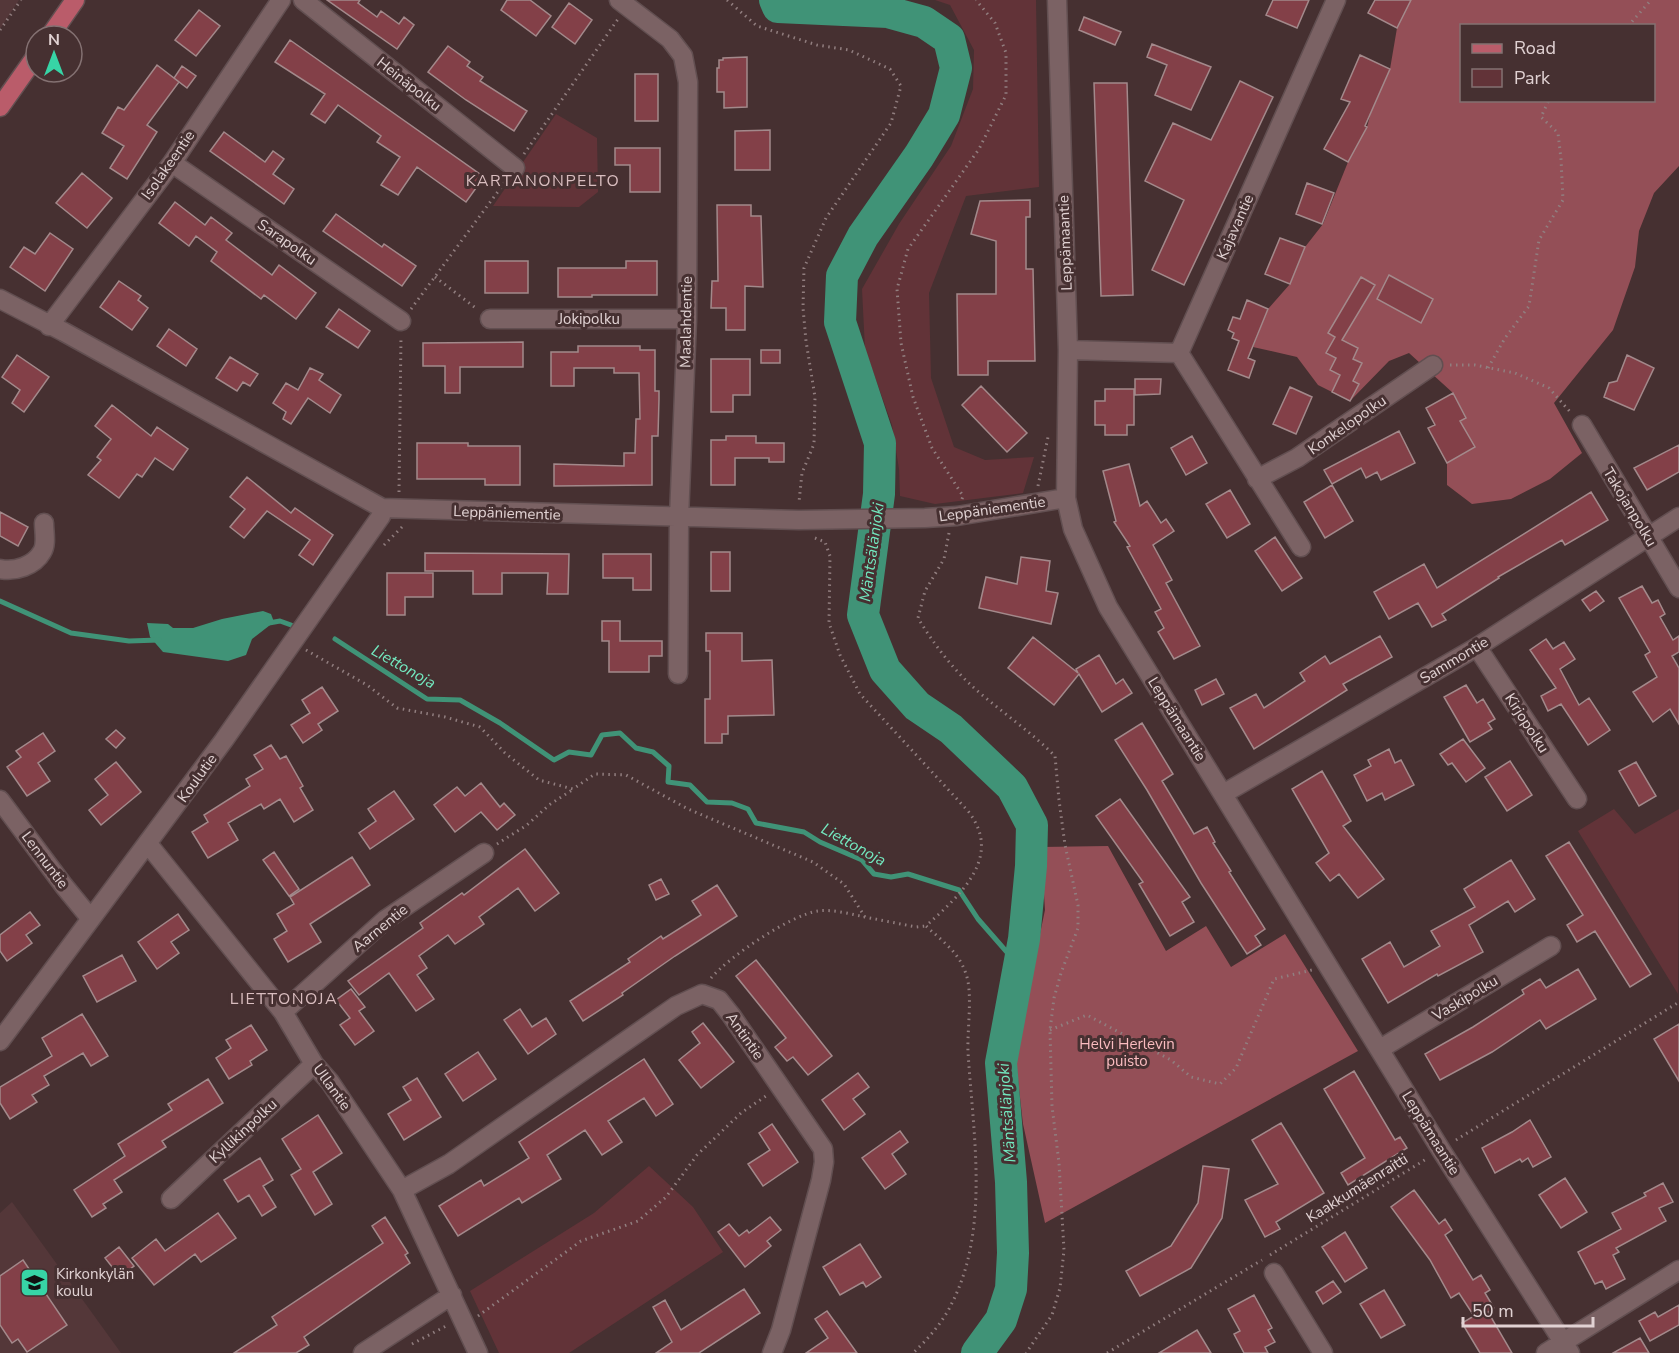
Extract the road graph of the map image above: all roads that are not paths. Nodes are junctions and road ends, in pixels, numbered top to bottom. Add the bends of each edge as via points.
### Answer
1 (75, 0) edge
2 (280, 0) edge
3 (303, 0) edge
4 (1057, 0) edge
5 (1336, 0) edge
6 (623, 3) edge
7 (58, 24) edge
8 (24, 73) edge
9 (0, 107) edge
10 (172, 163) junction
11 (514, 168) road end
12 (0, 299) edge
13 (490, 319) road end
14 (687, 319) junction
15 (401, 321) road end
16 (49, 326) junction
17 (1068, 350) junction
18 (1179, 353) junction
19 (1433, 365) road end
20 (1582, 425) road end
21 (1257, 479) junction
22 (1066, 498) junction
23 (379, 515) junction
24 (1679, 517) edge
25 (680, 518) junction
26 (44, 523) dead end
27 (1648, 537) junction
28 (1301, 547) dead end
29 (0, 568) edge
30 (1679, 588) edge
31 (1477, 647) junction
32 (678, 674) dead end
33 (1223, 794) junction
34 (1577, 799) dead end
35 (0, 800) edge
36 (148, 844) junction
37 (484, 853) road end
38 (92, 919) junction
39 (1551, 946) dead end
40 (284, 1012) junction
41 (0, 1041) edge
42 (1380, 1050) junction
43 (314, 1064) junction
44 (402, 1190) junction
45 (171, 1199) dead end
46 (1679, 1270) edge
47 (1274, 1273) dead end
48 (452, 1295) junction
49 (1567, 1347) edge
50 (363, 1353) edge
51 (478, 1353) edge
52 (771, 1353) edge
53 (1323, 1353) edge
54 (1546, 1353) edge

1 - 7 main road
2 - 10 street, Isolakeentie
3 - 11 street, Heinäpolku
4 - 17 street, Leppämaantie
5 - 18 street, Kajavantie
6 - 14 street, Maalahdentie via 670,39 683,56 688,82
8 - 9 main road
10 - 15 street, Sarapolku
10 - 16 street, Isolakeentie
12 - 16 street, Leppäniementie
13 - 14 street, Jokipolku
14 - 25 street, Maalahdentie
16 - 23 street, Leppäniementie
17 - 18 street
17 - 22 street, Leppämaantie
18 - 21 street
19 - 21 street, Konkelopolku via 1298,459
20 - 27 street, Takojanpolku
21 - 28 street
22 - 25 street, Leppäniementie via 925,518
22 - 33 street, Leppämaantie via 1073,529 1108,607
23 - 25 street, Leppäniementie
23 - 36 street, Koulutie via 275,669
24 - 27 street, Sammontie
25 - 32 street, Maalahdentie
26 - 29 street via 42,552 27,567
27 - 30 street, Takojanpolku
27 - 31 street, Sammontie
31 - 33 street, Sammontie
31 - 34 street, Kirjopolku
33 - 42 street, Leppämaantie
35 - 38 street, Lennuntie
36 - 38 street, Koulutie
36 - 40 street, Ullantie
37 - 40 street, Aarnentie via 385,920
38 - 41 street, Koulutie
39 - 42 street, Vaskipolku
40 - 43 street, Ullantie
42 - 49 street, Leppämaantie
43 - 44 street, Ullantie
43 - 45 street, Kyllikinpolku
44 - 48 street, Ullantie
44 - 52 street, Antintie via 449,1164 676,1006 702,994 719,1000 823,1149 824,1162 781,1330
46 - 49 street
47 - 53 street
48 - 50 street
48 - 51 street, Ullantie via 456,1326
49 - 54 street

